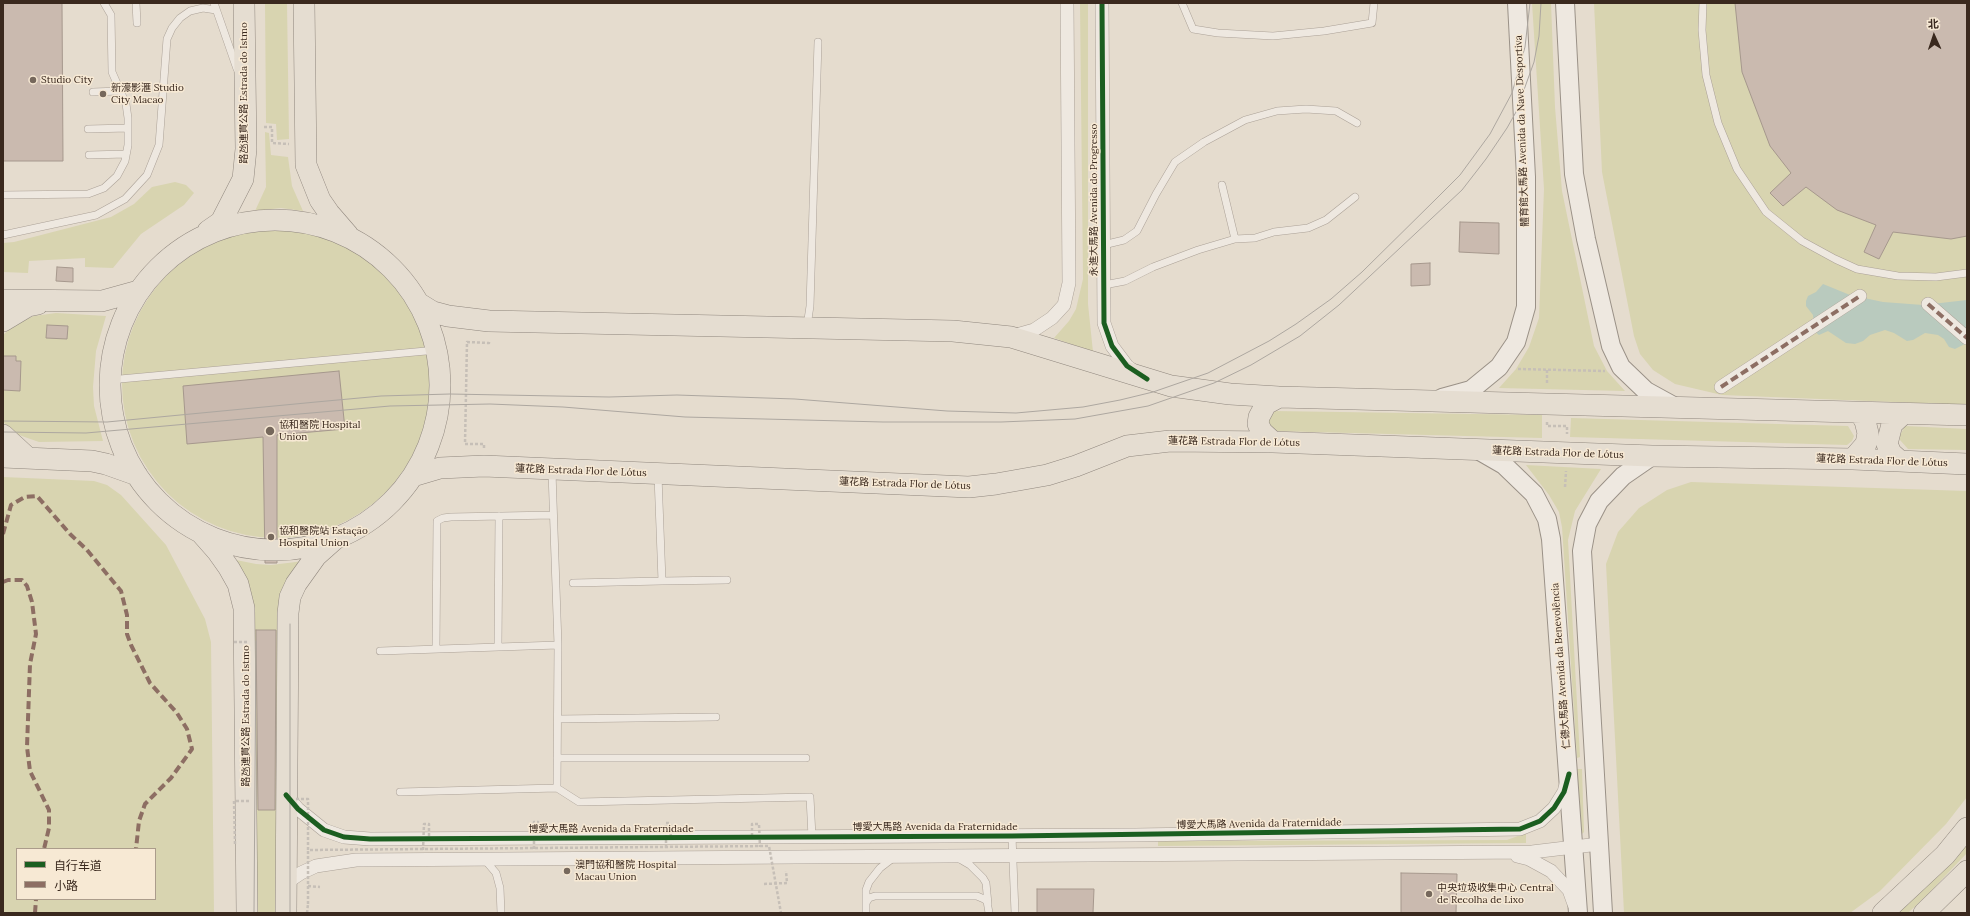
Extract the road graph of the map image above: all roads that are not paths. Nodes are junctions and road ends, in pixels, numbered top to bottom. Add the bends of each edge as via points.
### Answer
1 (104, 3) edge
2 (136, 3) edge
3 (244, 3) edge
4 (304, 3) edge
5 (1066, 3) edge
6 (1102, 3) edge
7 (1182, 3) edge
8 (1374, 3) edge
9 (1517, 3) edge
10 (1565, 3) edge
11 (1703, 3) edge
12 (215, 6) edge
13 (137, 23) dead end
14 (818, 42) dead end
15 (93, 92) dead end
16 (120, 92) junction
17 (245, 92) junction
18 (1357, 123) dead end
19 (128, 128) junction
20 (88, 129) dead end
21 (126, 154) junction
22 (89, 155) dead end
23 (1222, 185) dead end
24 (3, 195) edge
25 (1355, 196) dead end
26 (3, 235) edge
27 (349, 237) junction
28 (197, 239) junction
29 (1235, 239) junction
30 (1104, 245) junction
31 (1967, 273) edge
32 (1104, 285) junction
33 (138, 291) junction
34 (1860, 296) dead end
35 (3, 300) edge
36 (51, 301) junction
37 (420, 304) junction
38 (1928, 304) dead end
39 (3, 321) edge
40 (807, 328) junction
41 (1011, 337) junction
42 (1967, 338) edge
43 (437, 350) junction
44 (1147, 379) junction
45 (109, 380) junction
46 (1721, 387) dead end
47 (1279, 397) junction
48 (1432, 401) junction
49 (1677, 408) junction
50 (1860, 413) junction
51 (1903, 414) junction
52 (1967, 415) edge
53 (3, 435) edge
54 (1273, 442) junction
55 (1478, 450) junction
56 (3, 456) edge
57 (1652, 456) junction
58 (28, 458) junction
59 (1853, 459) junction
60 (1900, 461) junction
61 (1967, 464) edge
62 (552, 469) junction
63 (657, 474) junction
64 (136, 475) junction
65 (413, 476) junction
66 (553, 515) junction
67 (499, 516) junction
68 (200, 532) junction
69 (336, 538) junction
70 (727, 580) dead end
71 (662, 581) junction
72 (573, 583) dead end
73 (558, 645) junction
74 (498, 647) junction
75 (436, 649) junction
76 (380, 651) dead end
77 (716, 716) dead end
78 (558, 719) junction
79 (557, 758) junction
80 (806, 758) dead end
81 (1569, 774) junction
82 (557, 788) junction
83 (400, 792) dead end
84 (291, 797) junction
85 (1967, 828) edge
86 (894, 836) junction
87 (1012, 836) junction
88 (812, 837) junction
89 (1599, 844) junction
90 (1574, 847) junction
91 (1504, 852) junction
92 (1014, 856) junction
93 (894, 857) junction
94 (956, 857) junction
95 (485, 860) junction
96 (1967, 871) edge
97 (286, 883) junction
98 (866, 903) junction
99 (989, 910) edge
100 (1014, 912) edge
101 (247, 913) edge
102 (286, 913) edge
103 (501, 913) edge
104 (866, 913) edge
105 (1578, 913) edge
106 (1603, 913) edge
107 (1883, 913) edge
108 (1924, 913) edge

1 - 16 lane via 111,16 112,72
2 - 13 lane
3 - 17 main road, 路氹連貫公路 Estrada do Istmo
4 - 27 main road via 306,165 320,200
5 - 41 street via 1069,283 1064,305 1052,318 1034,330
6 - 30 street, 永進大馬路 Avenida do Progresso
7 - 8 lane via 1193,29 1273,36 1372,23
9 - 48 main road, 體育館大馬路 Avenida da Nave Desportiva via 1526,177 1526,307 1516,342 1499,367 1471,390
10 - 49 main road via 1574,174 1611,346 1620,364 1646,391
11 - 31 lane via 1702,30 1706,75 1718,123 1737,169 1766,212 1802,241 1857,269 1902,276 1936,277
12 - 17 lane
12 - 26 lane via 190,11 172,28 167,39 159,144 147,175 125,199 96,215
14 - 40 lane via 810,306
15 - 16 lane
16 - 19 lane via 126,104
17 - 28 main road, 路氹連貫公路 Estrada do Istmo via 243,179 221,222
18 - 30 lane via 1336,111 1306,109 1277,111 1245,120 1204,142 1175,162 1137,231 1124,240
19 - 20 lane
19 - 21 lane
21 - 22 lane
21 - 24 lane via 125,162 117,176 104,188 88,194
23 - 29 lane
25 - 29 lane via 1326,220 1308,228
27 - 28 main road via 312,224 273,219 234,224
27 - 37 main road via 387,263 401,277
28 - 33 main road via 155,270
29 - 32 lane via 1153,266 1125,281
30 - 32 street, 永進大馬路 Avenida do Progresso
32 - 44 street, 永進大馬路 Avenida do Progresso via 1104,323 1112,346 1127,366
33 - 36 main road via 102,301
33 - 45 main road via 120,326 110,364
34 - 46 street
35 - 36 main road
36 - 39 main road via 28,306
37 - 40 main road via 433,312 448,316 489,321
37 - 43 main road
38 - 42 street
40 - 41 main road via 953,331
41 - 44 main road
43 - 45 lane
43 - 65 main road via 441,391 437,421 428,450
44 - 47 main road via 1171,386
45 - 64 main road via 110,403 119,441
47 - 48 main road
47 - 54 main road via 1266,404 1258,417 1262,432
48 - 49 main road
49 - 50 main road
50 - 51 main road
50 - 59 main road via 1868,433 1866,444
51 - 52 main road
51 - 60 main road via 1892,424 1887,444 1891,453
53 - 58 main road
54 - 55 main road, 蓮花路 Estrada Flor de Lótus
54 - 63 main road, 蓮花路 Estrada Flor de Lótus via 1170,441 1127,446 1054,474 969,487
55 - 57 main road, 蓮花路 Estrada Flor de Lótus
55 - 81 main road, 仁德大馬路 Avenida da Benevolência via 1504,465 1534,494 1547,519 1551,539
56 - 58 main road
57 - 59 main road, 蓮花路 Estrada Flor de Lótus
57 - 89 main road via 1623,476 1599,501 1583,536
58 - 64 main road via 92,461
59 - 60 main road, 蓮花路 Estrada Flor de Lótus
60 - 61 main road, 蓮花路 Estrada Flor de Lótus
62 - 63 main road, 蓮花路 Estrada Flor de Lótus
62 - 65 main road, 蓮花路 Estrada Flor de Lótus via 484,466 440,468
62 - 66 lane
63 - 71 lane
64 - 68 main road via 164,508
65 - 69 main road via 390,503 372,518
66 - 67 lane
66 - 73 lane
67 - 74 lane
67 - 75 lane via 447,517 437,521
68 - 69 main road via 229,543 260,549 292,549
68 - 101 main road, 路氹連貫公路 Estrada do Istmo via 229,568 238,584 244,608
69 - 84 main road via 316,556 290,597 287,627
70 - 71 lane
71 - 72 lane
73 - 74 lane
73 - 78 lane
74 - 75 lane
75 - 76 lane
77 - 78 lane
78 - 79 lane
79 - 80 lane
79 - 82 lane
81 - 87 street, 博愛大馬路 Avenida da Fraternidade via 1564,792 1554,808 1540,821 1520,829
81 - 90 main road, 仁德大馬路 Avenida da Benevolência
82 - 83 lane
82 - 88 lane via 579,802 810,797
84 - 88 street, 博愛大馬路 Avenida da Fraternidade via 298,809 313,822 334,834 426,845 669,843
84 - 97 main road
85 - 107 main road via 1945,855
86 - 87 street, 博愛大馬路 Avenida da Fraternidade
86 - 88 street, 博愛大馬路 Avenida da Fraternidade
86 - 93 street
87 - 92 lane
89 - 90 street
89 - 106 main road
90 - 91 street
90 - 105 main road, 仁德大馬路 Avenida da Benevolência
91 - 92 street
91 - 105 street via 1529,859 1551,871 1568,890
92 - 94 street
92 - 100 lane
93 - 94 street
93 - 95 street
93 - 98 lane via 880,868 869,882
94 - 99 lane via 970,865 986,883
95 - 97 street via 356,860 316,866
95 - 103 lane via 496,873 500,888
96 - 108 main road
97 - 102 main road
98 - 99 lane via 869,898 875,896 977,896 984,898
98 - 104 lane

